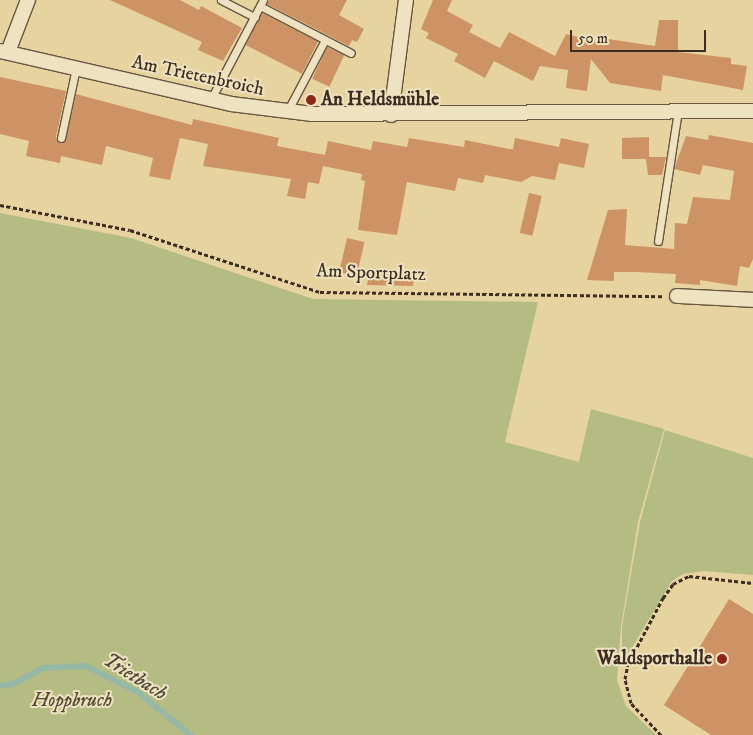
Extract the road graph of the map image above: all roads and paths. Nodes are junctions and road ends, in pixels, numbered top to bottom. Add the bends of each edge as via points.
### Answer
1 (28, 0) edge
2 (221, 0) edge
3 (406, 0) edge
4 (262, 3) edge
5 (254, 17) junction
6 (325, 40) junction
7 (4, 51) edge
8 (351, 53) dead end
9 (76, 68) junction
10 (210, 100) junction
11 (678, 111) junction
12 (753, 111) edge
13 (287, 112) junction
14 (391, 115) junction
15 (61, 138) dead end
16 (0, 205) edge
17 (658, 241) dead end
18 (677, 296) joint
19 (753, 300) edge
20 (753, 583) edge
21 (661, 735) edge

1 - 7 street
2 - 5 lane
3 - 14 street
4 - 5 lane
4 - 6 lane
5 - 10 lane
6 - 8 lane
6 - 13 lane
7 - 9 street, Am Trietenbroich
9 - 10 street, Am Trietenbroich
9 - 15 lane
10 - 13 street, Am Trietenbroich
11 - 12 street
11 - 14 street
11 - 17 lane
13 - 14 street, Am Trietenbroich
16 - 18 path, Am Sportplatz via 130,230 320,292
18 - 19 street
20 - 21 path via 696,575 683,578 668,590 628,664 625,679 631,704

